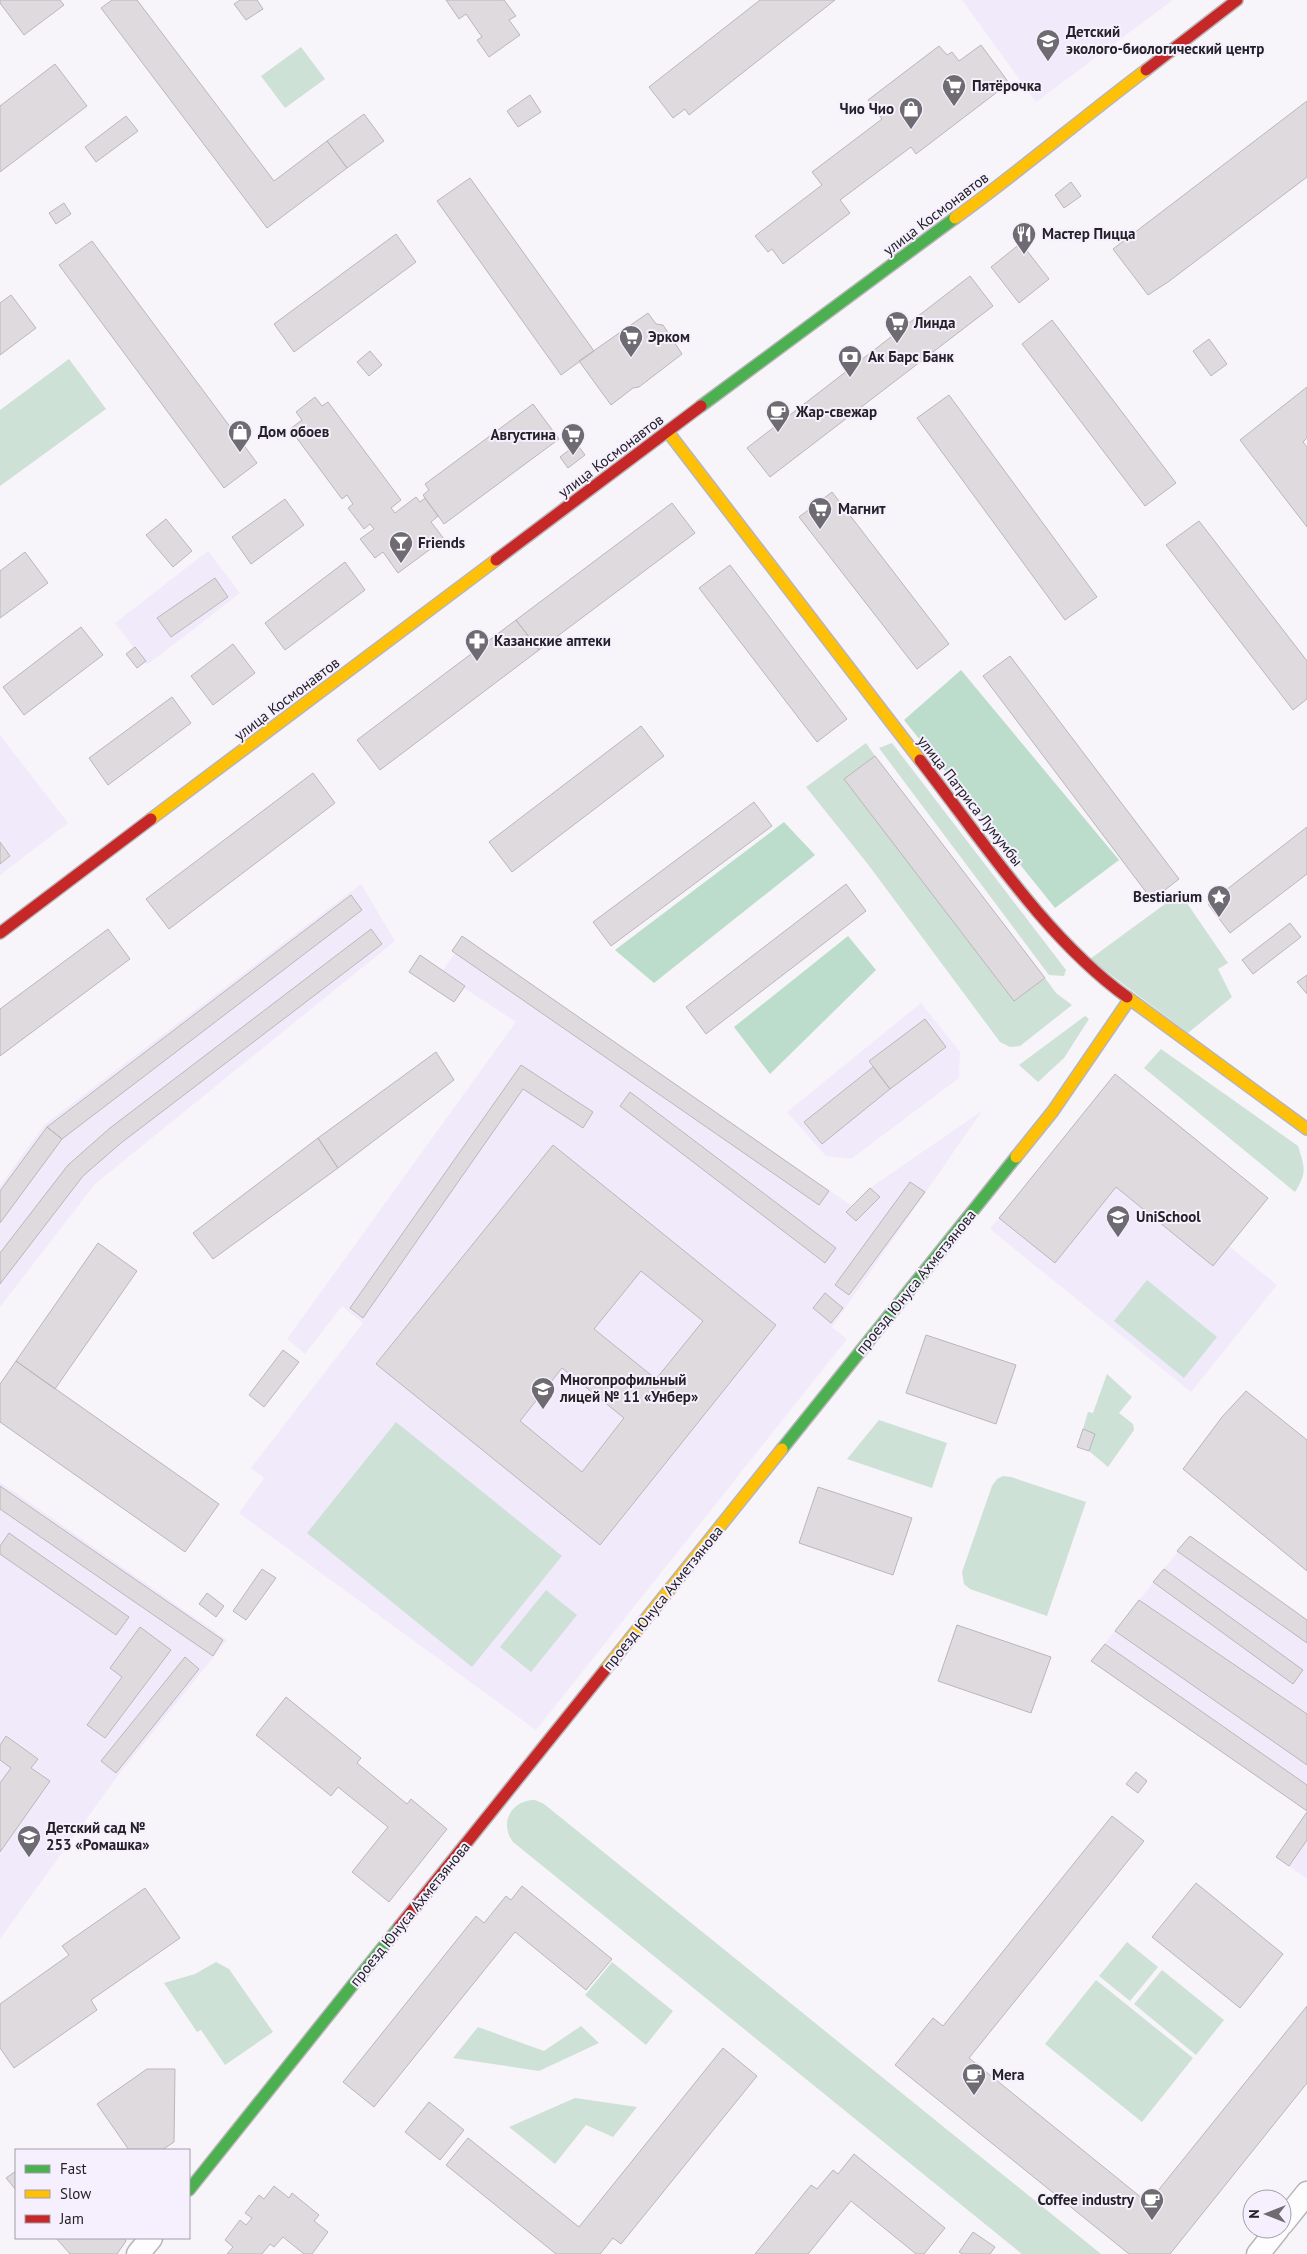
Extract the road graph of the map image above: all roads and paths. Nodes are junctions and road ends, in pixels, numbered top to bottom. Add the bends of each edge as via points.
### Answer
1 (1238, 0) edge
2 (668, 432) junction
3 (0, 933) edge
4 (1129, 1000) junction
5 (1307, 1129) edge
6 (190, 2189) edge
7 (1307, 2193) edge
8 (1292, 2212) edge
9 (150, 2239) edge
10 (1270, 2239) edge
11 (138, 2254) edge
12 (1258, 2254) edge

1 - 2 street, улица Космонавтов via 1073,125 1014,174
2 - 3 street, улица Космонавтов
2 - 4 street, улица Патриса Лумумбы via 1038,912 1080,958
4 - 5 street, улица Патриса Лумумбы
4 - 6 street, проезд Юнуса Ахметзянова via 1053,1111
7 - 8 street
9 - 11 street
10 - 12 street

